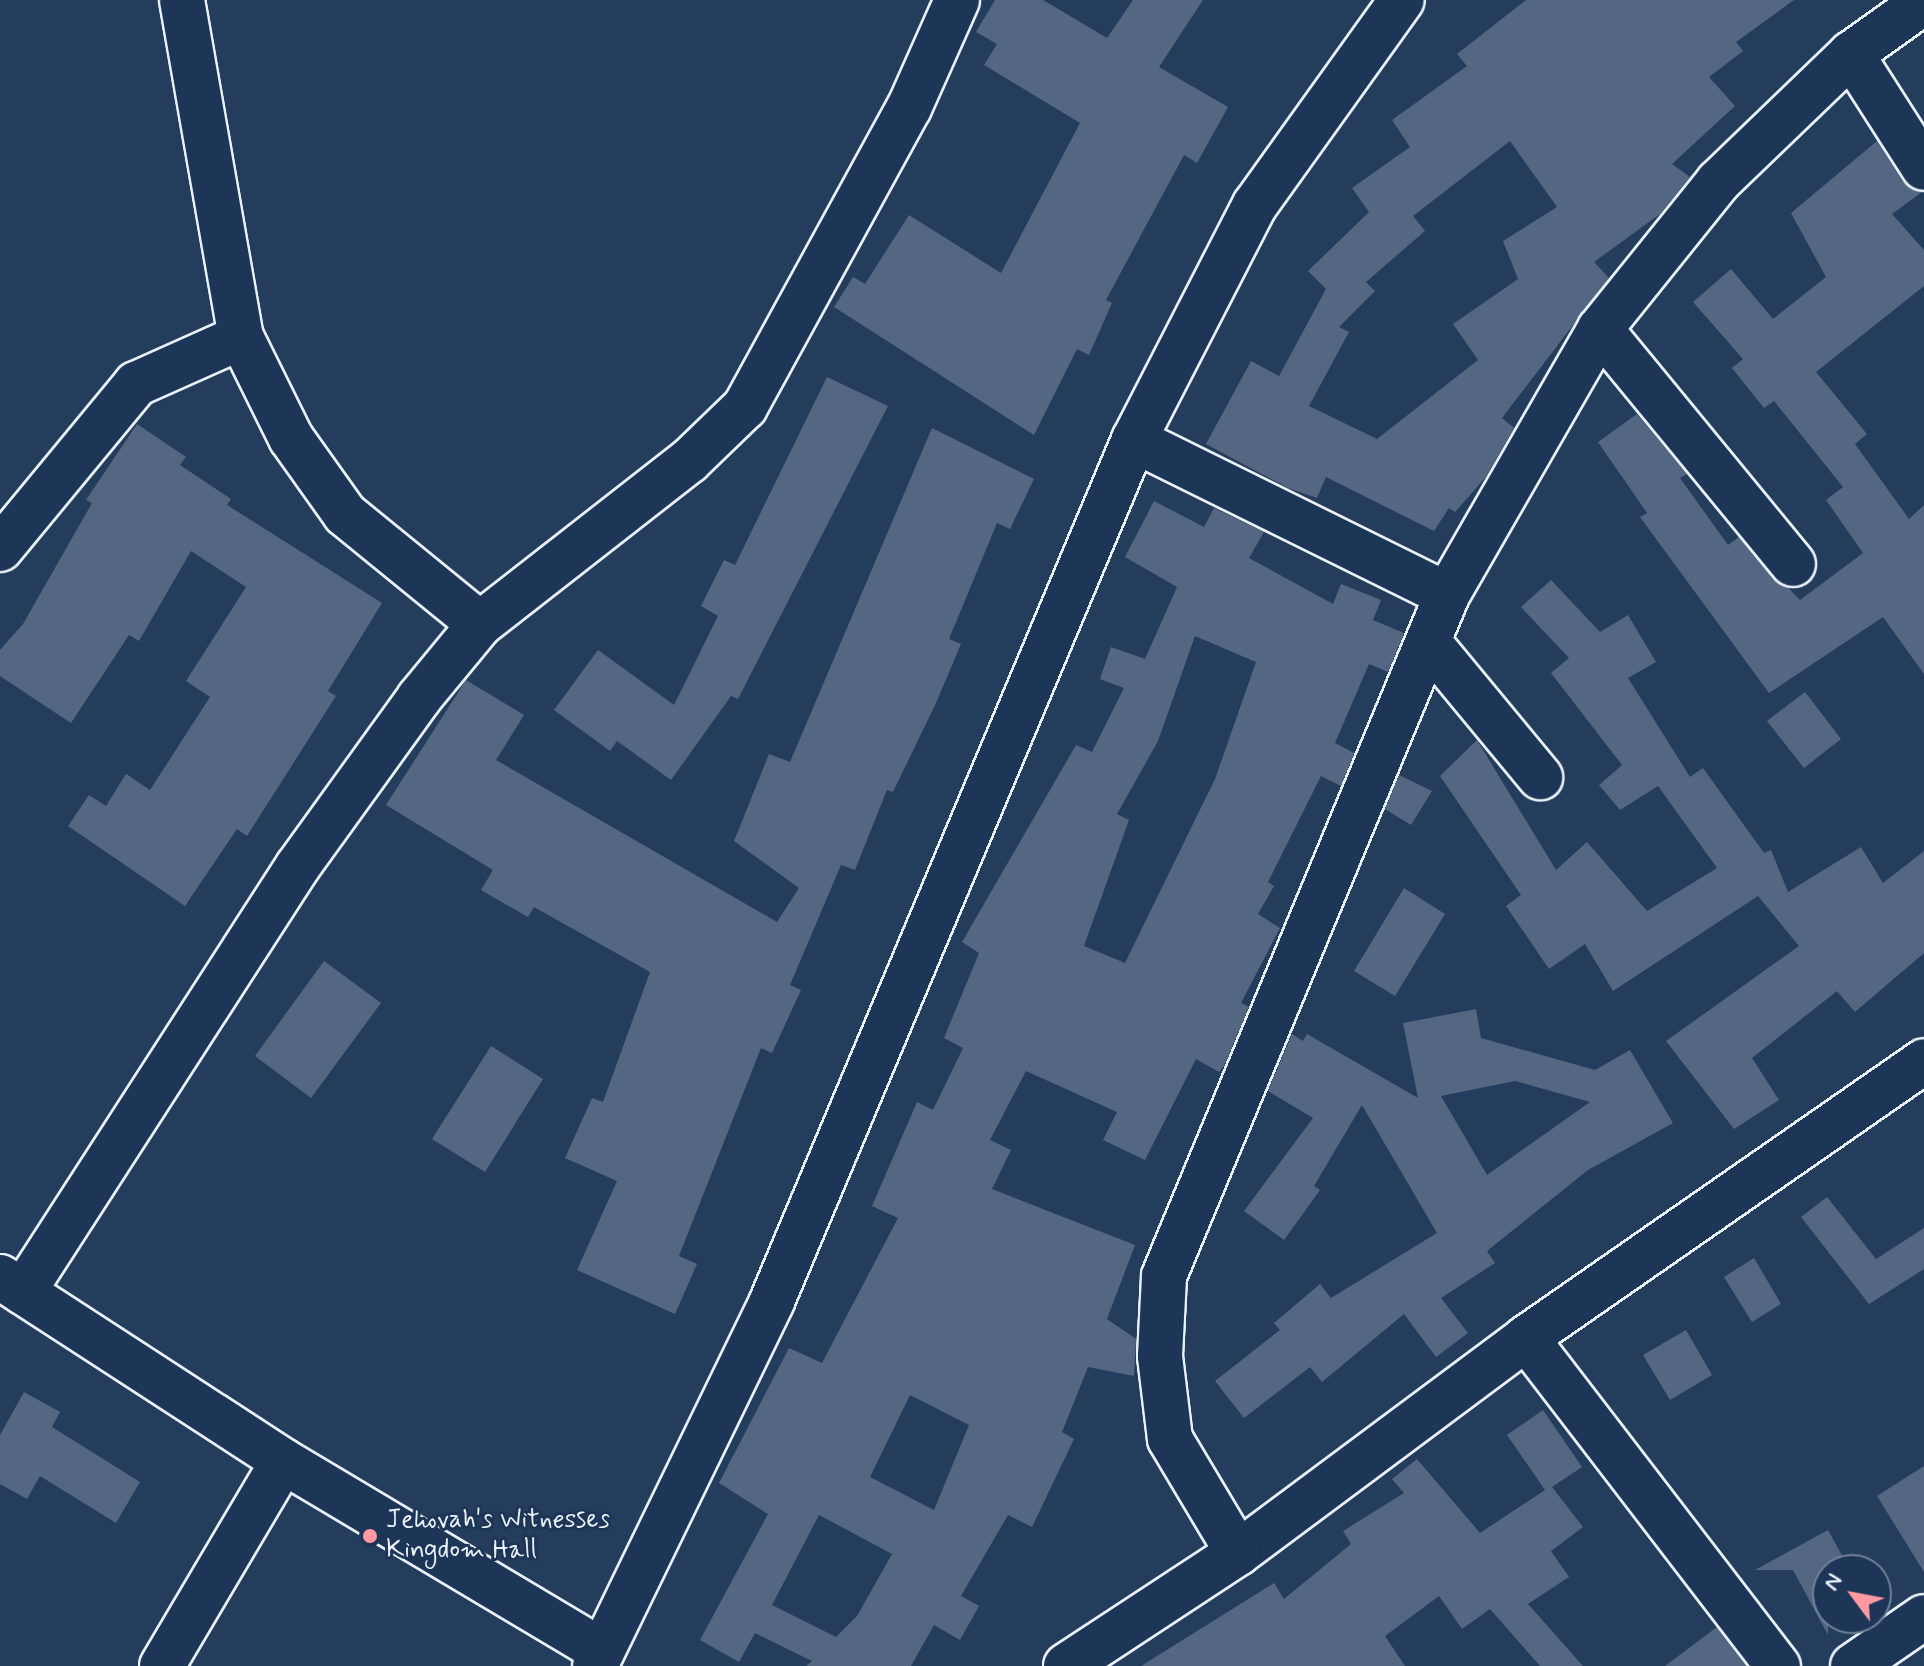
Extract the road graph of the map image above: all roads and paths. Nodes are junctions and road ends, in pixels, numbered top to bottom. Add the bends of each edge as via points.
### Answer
1 (182, 0) edge
2 (957, 0) edge
3 (1402, 0) edge
4 (1924, 2) edge
5 (1851, 54) junction
6 (1924, 168) edge
7 (1600, 329) junction
8 (241, 337) junction
9 (1134, 440) junction
10 (0, 549) edge
11 (1793, 564) dead end
12 (1447, 595) junction
13 (480, 624) junction
14 (1430, 644) junction
15 (1540, 777) dead end
16 (1924, 1061) edge
17 (12, 1285) edge
18 (1526, 1338) junction
19 (283, 1461) junction
20 (1238, 1553) junction
21 (1924, 1617) edge
22 (599, 1658) edge
23 (162, 1666) edge
24 (1066, 1666) edge
25 (1778, 1666) edge
26 (1853, 1666) edge

1 - 8 street
2 - 13 street via 909,108 745,407 689,461
3 - 9 street via 1255,205
4 - 5 street
5 - 6 street
5 - 7 street via 1718,182
7 - 11 street
7 - 12 street
8 - 10 street via 136,384
8 - 13 street via 291,438 345,514
9 - 12 street
9 - 22 street via 772,1301
12 - 14 street
13 - 17 street via 298,866
14 - 15 street
14 - 20 street via 1164,1276 1160,1356 1170,1439
16 - 18 street
17 - 19 street
18 - 20 street
18 - 25 street
19 - 22 street
19 - 23 street
20 - 24 street
21 - 26 street

